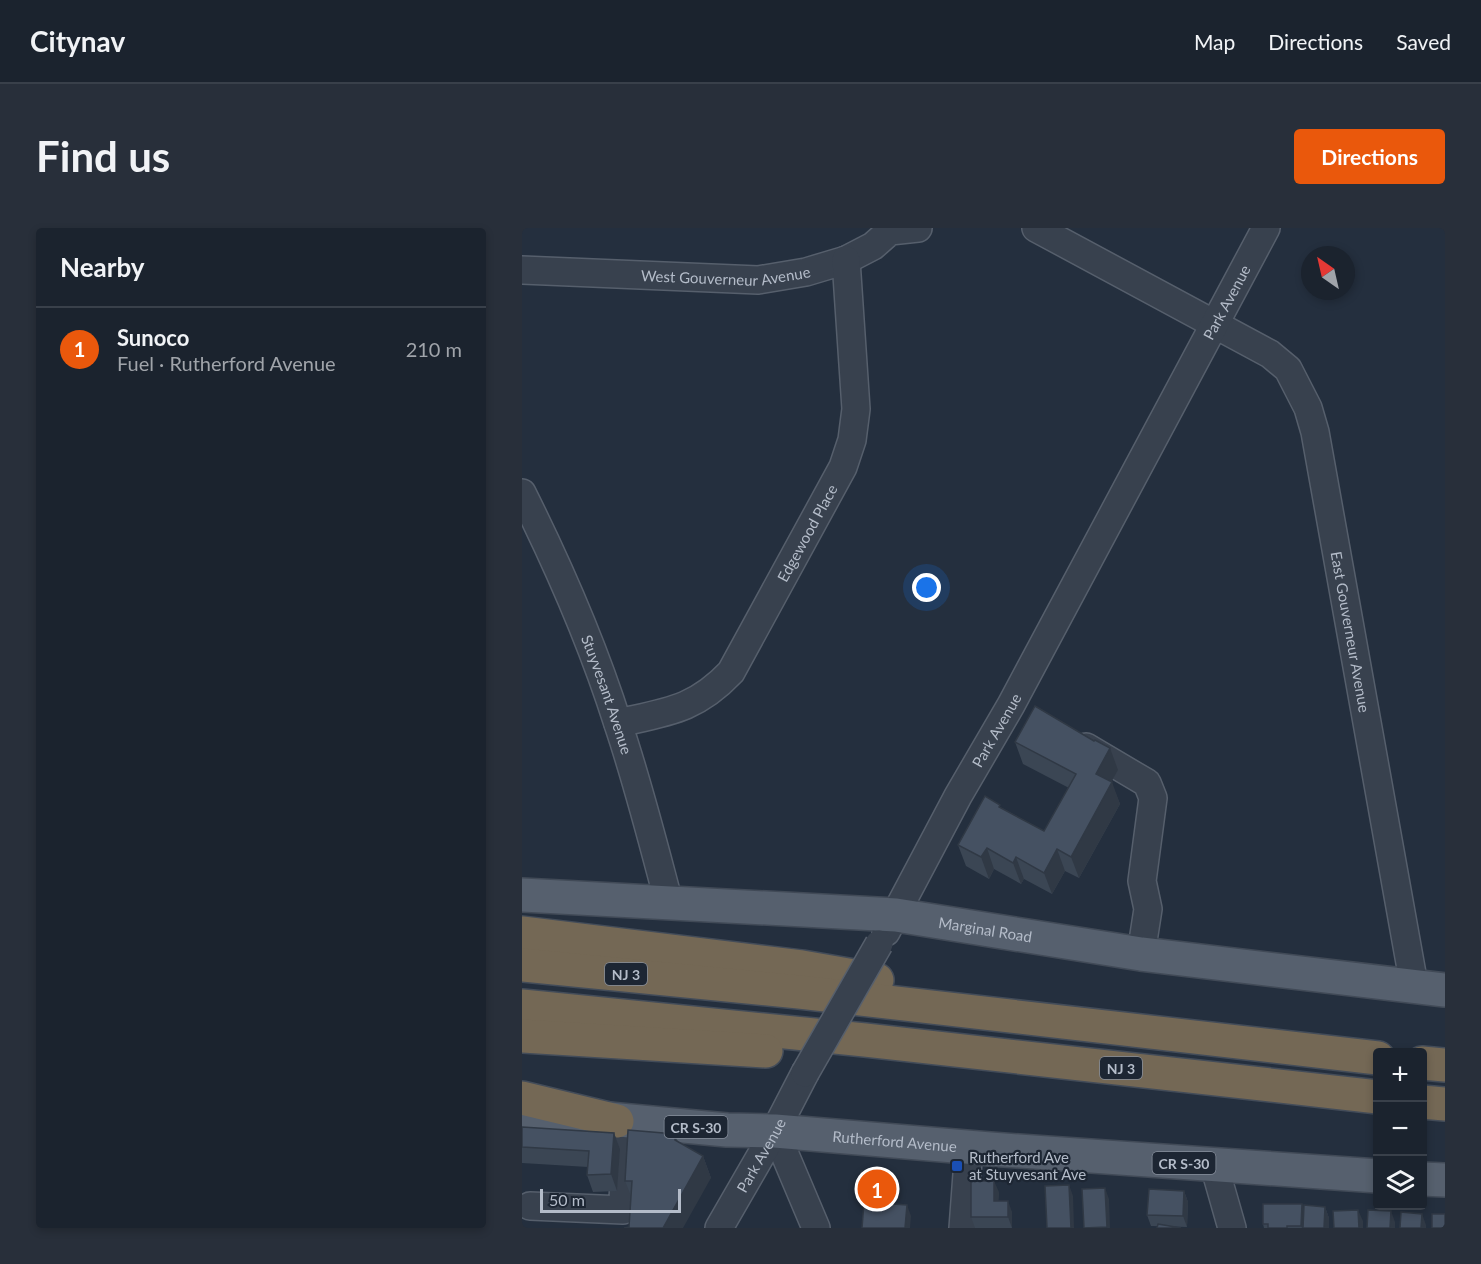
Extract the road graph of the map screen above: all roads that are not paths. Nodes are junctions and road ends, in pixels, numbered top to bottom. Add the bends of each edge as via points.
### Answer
1 (918, 228) edge
2 (1036, 228) edge
3 (1266, 228) edge
4 (890, 230) edge
5 (846, 260) junction
6 (522, 270) edge
7 (1213, 324) junction
8 (522, 493) edge
9 (618, 723) junction
10 (1060, 733) edge
11 (522, 895) edge
12 (669, 903) junction
13 (896, 915) junction
14 (522, 933) edge
15 (1141, 954) junction
16 (522, 965) edge
17 (1429, 987) edge
18 (522, 1006) edge
19 (1124, 1027) junction
20 (522, 1036) edge
21 (865, 1040) junction
22 (1373, 1058) edge
23 (1427, 1063) edge
24 (1445, 1065) edge
25 (1373, 1097) edge
26 (522, 1098) edge
27 (1427, 1102) edge
28 (1445, 1104) edge
29 (621, 1121) junction
30 (522, 1123) edge
31 (775, 1131) junction
32 (969, 1147) junction
33 (1214, 1165) junction
34 (1373, 1176) edge
35 (1427, 1179) edge
36 (1445, 1180) edge
37 (530, 1206) dead end
38 (719, 1228) edge
39 (816, 1228) edge
40 (963, 1228) edge
41 (1232, 1228) edge

1 - 4 street, West Gouverneur Avenue
2 - 7 street
3 - 7 street, Park Avenue
4 - 5 street, West Gouverneur Avenue via 873,246
5 - 6 street, West Gouverneur Avenue via 758,280
5 - 9 street, Edgewood Place via 856,409 843,467 731,672 696,702 675,711
7 - 13 street, Park Avenue via 1023,712 958,796
7 - 17 street, East Gouverneur Avenue via 1270,354 1288,369 1308,408
8 - 9 street, Stuyvesant Avenue via 549,548
9 - 12 street, Stuyvesant Avenue
10 - 15 street via 1147,783 1153,798 1142,881 1148,909
11 - 12 main road, Marginal Road
12 - 13 main road, Marginal Road
13 - 15 main road, Marginal Road
13 - 31 street, Park Avenue, bridge
14 - 19 highway via 802,967
15 - 17 main road, Marginal Road
16 - 19 highway, NJ 3
18 - 21 highway, NJ 3
19 - 22 highway, NJ 3
20 - 21 highway via 796,1052
21 - 25 highway, NJ 3
23 - 24 highway
26 - 29 highway
27 - 28 highway
29 - 30 main road, Rutherford Avenue / CR S-30 via 555,1114
29 - 31 main road, Rutherford Avenue / CR S-30
29 - 37 street via 623,1210
31 - 32 main road, Rutherford Avenue / CR S-30
31 - 38 street, Park Avenue
31 - 39 street
32 - 33 main road, Rutherford Avenue / CR S-30
32 - 40 street
33 - 34 main road, Rutherford Avenue / CR S-30
33 - 41 street
35 - 36 main road

